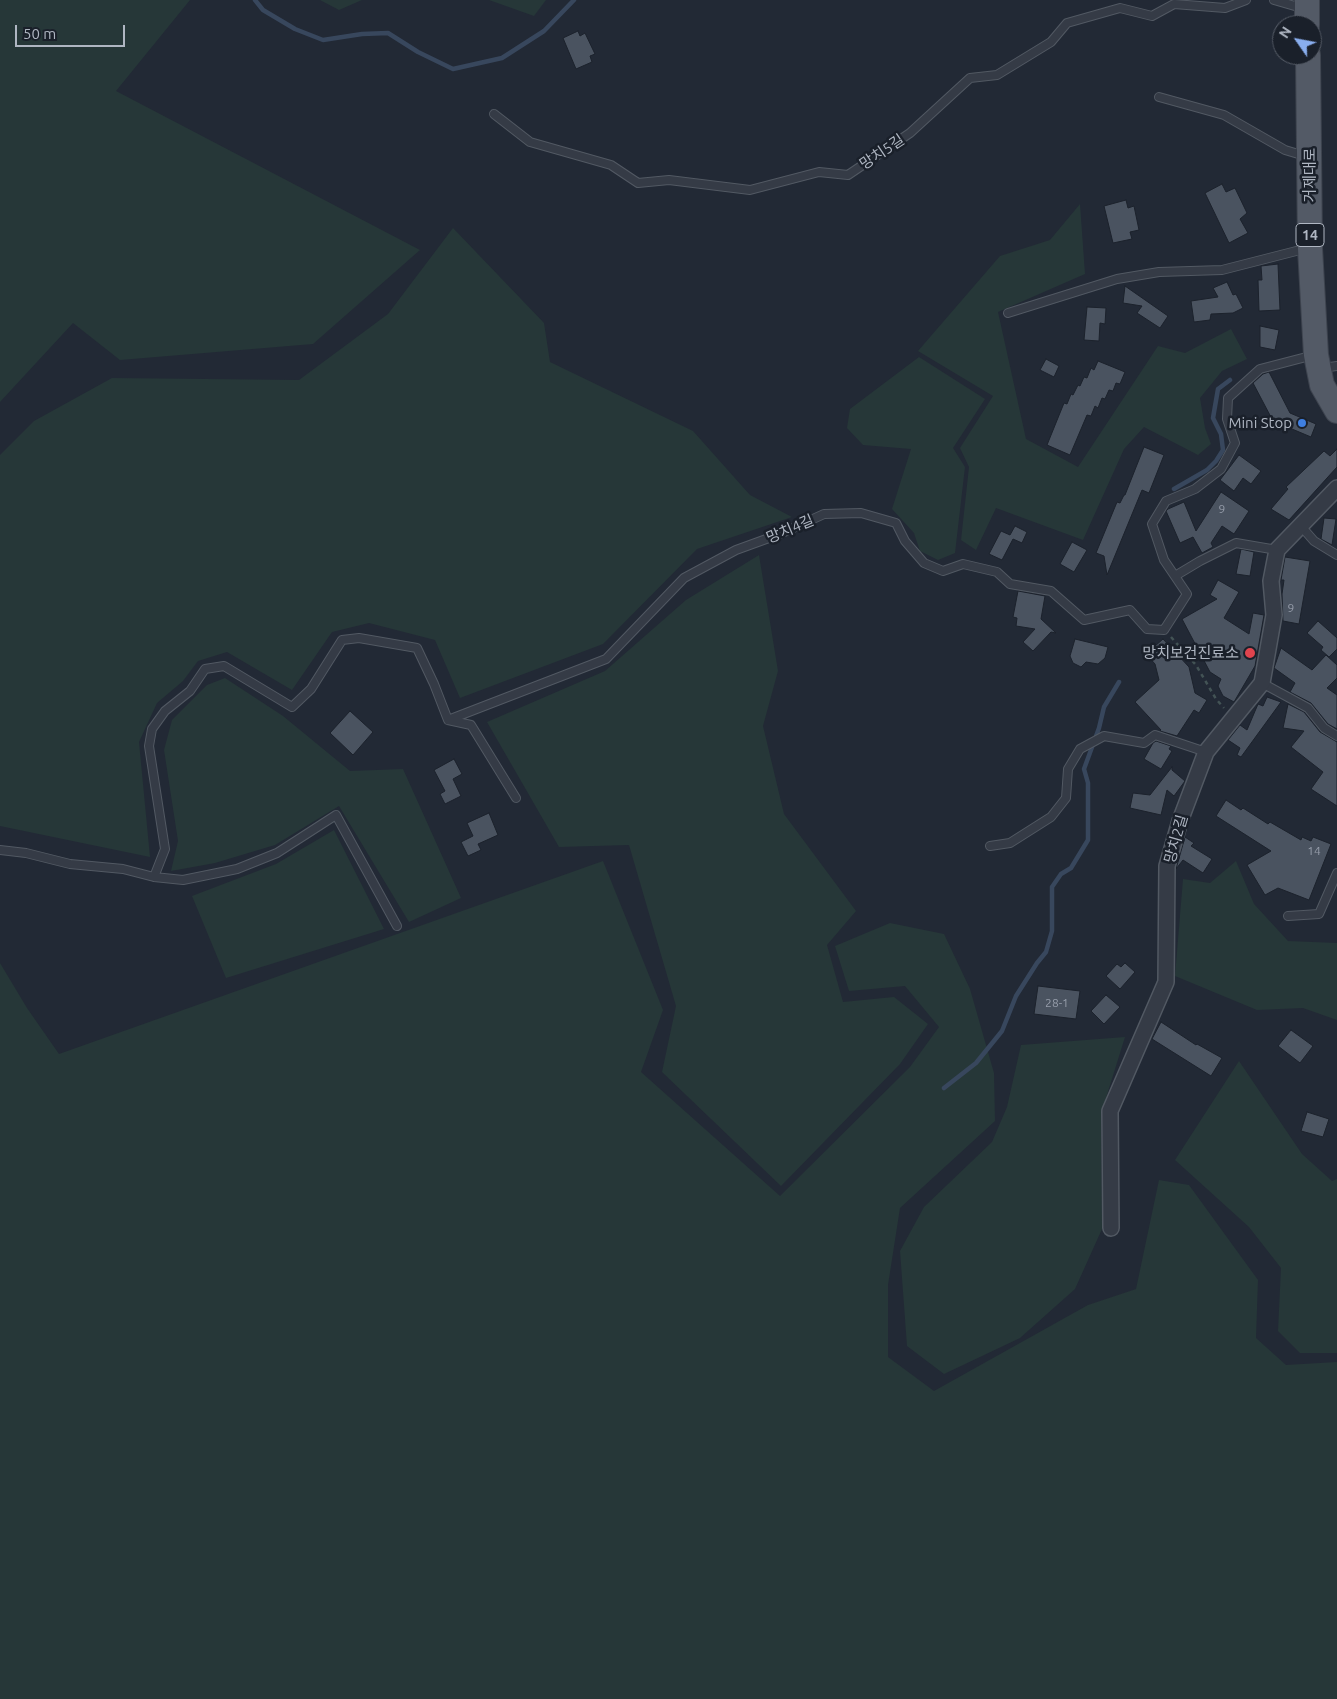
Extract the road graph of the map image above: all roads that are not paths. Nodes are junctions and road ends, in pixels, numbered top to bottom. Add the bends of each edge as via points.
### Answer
1 (1246, 0) edge
2 (1274, 0) edge
3 (1119, 4) edge
4 (1307, 12) edge
5 (1308, 65) edge
6 (1159, 96) dead end
7 (494, 114) dead end
8 (1310, 158) junction
9 (1310, 248) junction
10 (1008, 313) dead end
11 (1323, 363) edge
12 (1337, 411) edge
13 (1337, 488) edge
14 (1300, 525) junction
15 (1276, 550) junction
16 (1337, 555) edge
17 (1175, 576) junction
18 (1262, 683) junction
19 (448, 720) junction
20 (1337, 736) edge
21 (1206, 752) junction
22 (516, 798) dead end
23 (990, 846) dead end
24 (0, 850) edge
25 (1337, 873) edge
26 (154, 877) junction
27 (1288, 916) dead end
28 (397, 926) dead end
29 (1111, 1228) dead end

1 - 3 lane, 망치5길 via 1225,8 1174,4 1152,16
2 - 4 lane
3 - 7 lane, 망치5길 via 1066,24 1051,42 997,75 970,78 910,133 848,175 819,172 750,190 669,180 638,183 611,166 530,142
5 - 8 main road, 거제대로 / 14
6 - 8 lane via 1224,116 1286,150
8 - 9 main road, 거제대로 / 14
9 - 10 lane via 1222,270 1159,272 1117,279
9 - 11 main road, 거제대로 / 14
11 - 12 main road, 거제대로 / 14 via 1322,385
11 - 17 lane via 1260,369 1228,398 1227,419 1234,443 1221,469 1195,490 1166,502 1152,524 1164,560
13 - 14 street
14 - 15 street
14 - 16 lane via 1314,541
15 - 17 lane via 1236,543
15 - 18 street, 망치2길 via 1270,581 1274,615
17 - 19 lane, 망치4길 via 1187,594 1164,630 1147,629 1130,610 1084,620 1051,591 1010,584 996,572 963,564 943,571 924,563 896,523 861,513 824,514 736,550 684,578 606,659
18 - 20 lane via 1308,708 1324,728
18 - 21 street, 망치2길
19 - 22 lane via 470,726
19 - 26 lane via 417,648 359,638 342,640 311,688 292,706 224,666 205,670 190,691 165,711 152,729 149,746 165,848
21 - 23 lane via 1155,735 1144,743 1104,736 1080,748 1068,768 1066,798 1052,817 1010,843
21 - 29 street, 망치2길 via 1167,866 1166,982 1110,1111
24 - 26 lane via 70,864 123,869
25 - 27 lane via 1319,914
26 - 28 lane via 182,880 238,869 277,853 336,815

